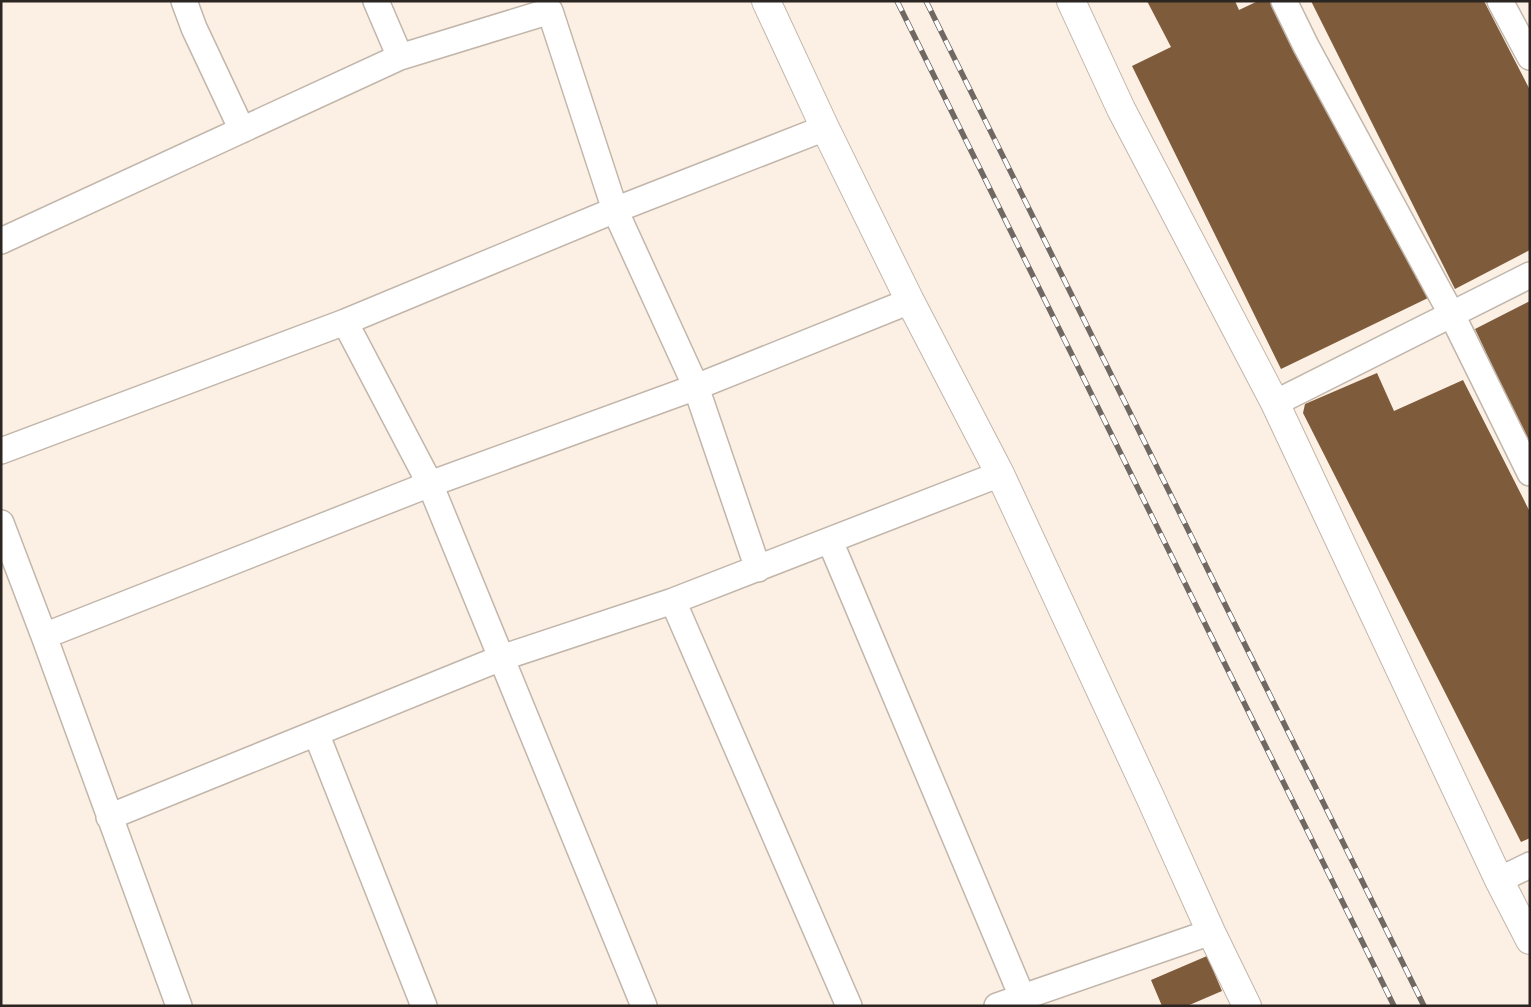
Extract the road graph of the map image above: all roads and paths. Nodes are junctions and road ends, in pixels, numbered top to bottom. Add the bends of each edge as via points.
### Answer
1 (184, 1) edge
2 (376, 1) edge
3 (766, 1) edge
4 (1071, 1) edge
5 (1284, 1) edge
6 (1500, 1) edge
7 (548, 6) edge
8 (400, 57) junction
9 (1530, 57) edge
10 (825, 128) junction
11 (242, 130) junction
12 (615, 210) junction
13 (1, 241) edge
14 (1530, 275) edge
15 (910, 301) junction
16 (1452, 315) junction
17 (344, 322) junction
18 (696, 387) junction
19 (1275, 403) junction
20 (1, 451) edge
21 (1530, 473) edge
22 (1000, 474) junction
23 (430, 484) junction
24 (1, 523) edge
25 (830, 540) junction
26 (758, 569) junction
27 (673, 601) junction
28 (44, 636) junction
29 (501, 658) junction
30 (316, 733) junction
31 (109, 817) junction
32 (1530, 865) edge
33 (1499, 880) junction
34 (1211, 932) junction
35 (1530, 940) edge
36 (1024, 1001) edge
37 (179, 1006) edge
38 (424, 1006) edge
39 (644, 1006) edge
40 (849, 1006) edge
41 (997, 1006) edge
42 (1247, 1006) edge

1 - 11 street
2 - 8 street
3 - 10 street
4 - 19 street via 1121,109
5 - 16 street
6 - 9 street
7 - 8 street
7 - 12 street
8 - 11 street
10 - 12 street
10 - 15 street
11 - 13 street
12 - 17 street
12 - 18 street
14 - 16 street
15 - 18 street
15 - 22 street
16 - 19 street
16 - 21 street
17 - 20 street
17 - 23 street
18 - 23 street
18 - 26 street
19 - 33 street
22 - 25 street
22 - 34 street
23 - 28 street
23 - 29 street
24 - 28 street
25 - 26 street
25 - 36 street
26 - 27 street
27 - 29 street
27 - 40 street
28 - 31 street
29 - 30 street
29 - 39 street
30 - 31 street
30 - 38 street
31 - 37 street
32 - 33 street
33 - 35 street
34 - 36 street
34 - 42 street
36 - 41 street

